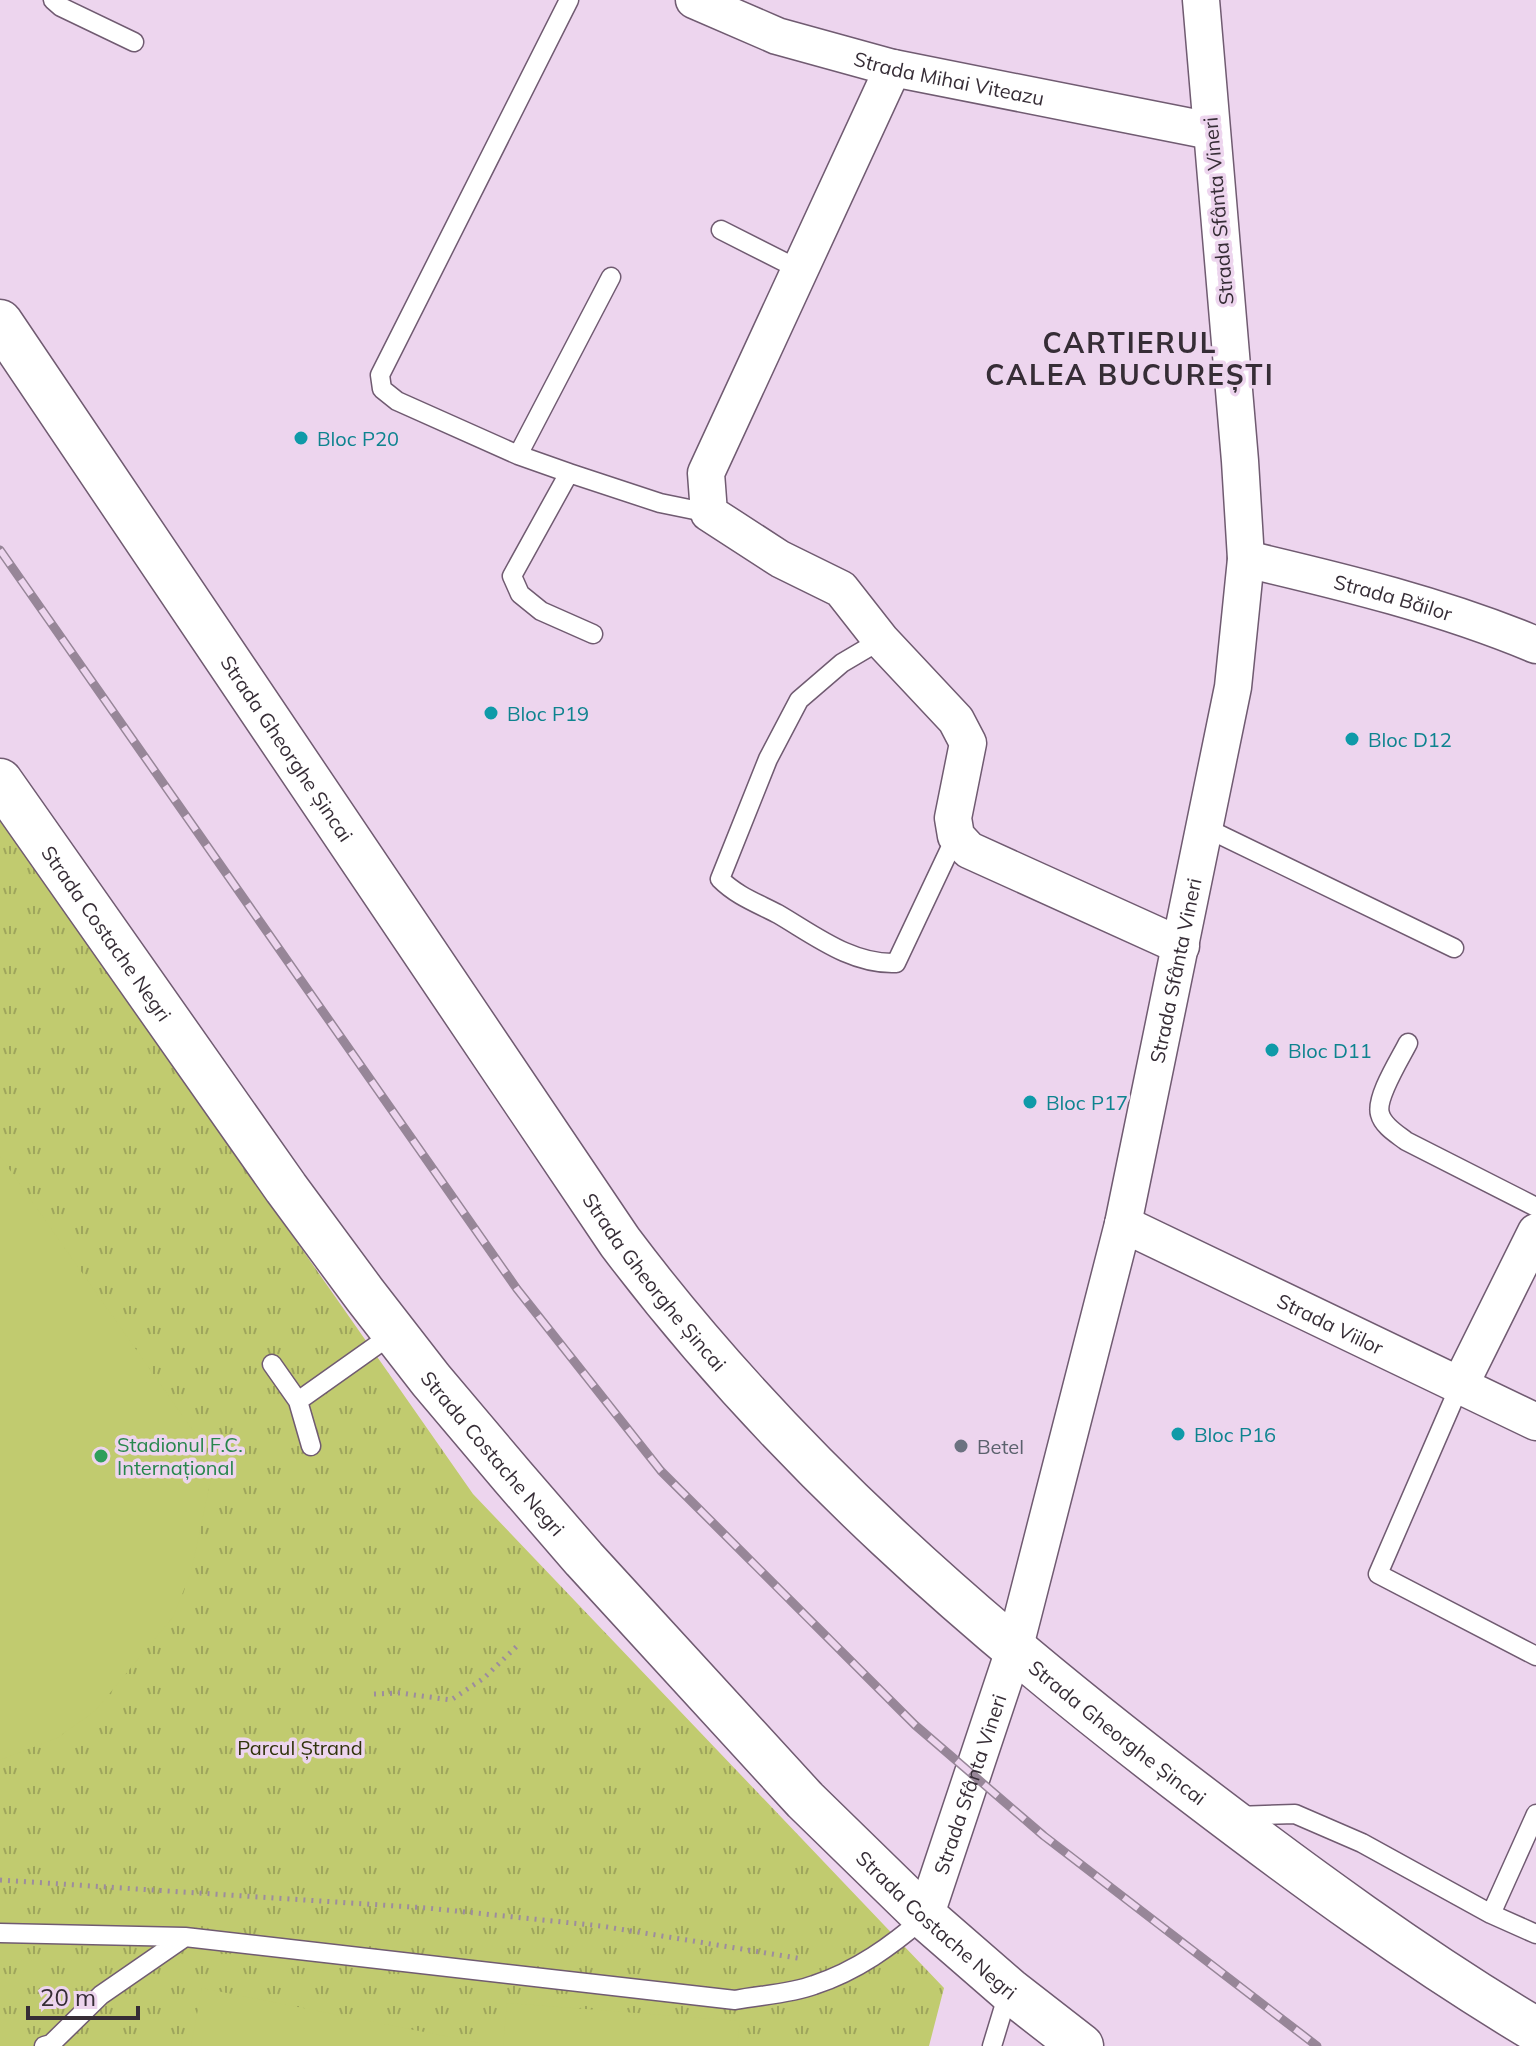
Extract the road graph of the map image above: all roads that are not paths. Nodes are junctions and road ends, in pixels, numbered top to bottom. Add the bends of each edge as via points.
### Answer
1 (53, 0) edge
2 (569, 0) edge
3 (694, 0) edge
4 (1201, 0) edge
5 (134, 42) dead end
6 (893, 68) junction
7 (1211, 131) junction
8 (721, 230) dead end
9 (800, 270) junction
10 (611, 277) dead end
11 (0, 322) edge
12 (518, 455) junction
13 (569, 473) junction
14 (709, 513) junction
15 (1246, 559) junction
16 (593, 634) dead end
17 (881, 640) junction
18 (1536, 645) edge
19 (0, 781) edge
20 (1204, 827) junction
21 (956, 836) junction
22 (1181, 946) junction
23 (1454, 948) dead end
24 (1408, 1043) dead end
25 (1536, 1207) edge
26 (1123, 1224) junction
27 (1536, 1232) edge
28 (394, 1333) junction
29 (272, 1364) dead end
30 (1460, 1385) junction
31 (298, 1401) junction
32 (1536, 1422) edge
33 (311, 1446) dead end
34 (1014, 1650) junction
35 (1536, 1656) edge
36 (1536, 1814) edge
37 (1226, 1817) junction
38 (1491, 1914) junction
39 (925, 1917) junction
40 (0, 1933) edge
41 (1536, 1934) edge
42 (185, 1937) junction
43 (1009, 1990) junction
44 (1536, 2030) edge
45 (44, 2046) edge
46 (992, 2046) edge
47 (1081, 2046) edge

1 - 5 lane
2 - 12 lane via 380,375 382,389 397,401
3 - 6 street, Strada Mihai Viteazu via 777,36
4 - 7 street, Strada Sfânta Vineri
6 - 7 street, Strada Mihai Viteazu
6 - 9 street
7 - 15 street, Strada Sfânta Vineri
8 - 9 lane
9 - 14 street via 706,473
10 - 12 lane
11 - 34 main road, Strada Gheorghe Șincai via 568,1167 672,1312 819,1472
12 - 13 lane
13 - 14 lane
13 - 16 lane via 512,576 520,594 541,611
14 - 17 street via 780,559 841,589
15 - 18 street, Strada Băilor via 1353,584
15 - 20 street, Strada Sfânta Vineri via 1233,687
17 - 21 street via 956,720 968,743 953,818
17 - 21 lane via 842,663 799,700 768,759 720,879 736,895 836,949 879,964 896,963
19 - 28 main road, Strada Costache Negri
20 - 22 street, Strada Sfânta Vineri
20 - 23 lane
21 - 22 street via 969,850
22 - 26 street, Strada Sfânta Vineri
24 - 25 lane via 1380,1100 1388,1128
26 - 30 street, Strada Viilor
26 - 34 street, Strada Sfânta Vineri
27 - 30 street
28 - 31 lane
28 - 39 main road, Strada Costache Negri via 584,1559 805,1800
29 - 31 lane
30 - 32 street, Strada Viilor
30 - 35 lane via 1378,1574
31 - 33 lane
34 - 37 main road, Strada Gheorghe Șincai
34 - 39 street, Strada Sfânta Vineri
36 - 38 lane
37 - 38 lane via 1295,1814 1362,1843
37 - 44 main road, Strada Gheorghe Șincai via 1420,1956
38 - 41 lane
39 - 42 lane via 861,1966 812,1986 735,2000
39 - 43 main road, Strada Costache Negri
40 - 42 lane
42 - 45 lane via 101,1995
43 - 46 lane
43 - 47 main road, Strada Costache Negri

